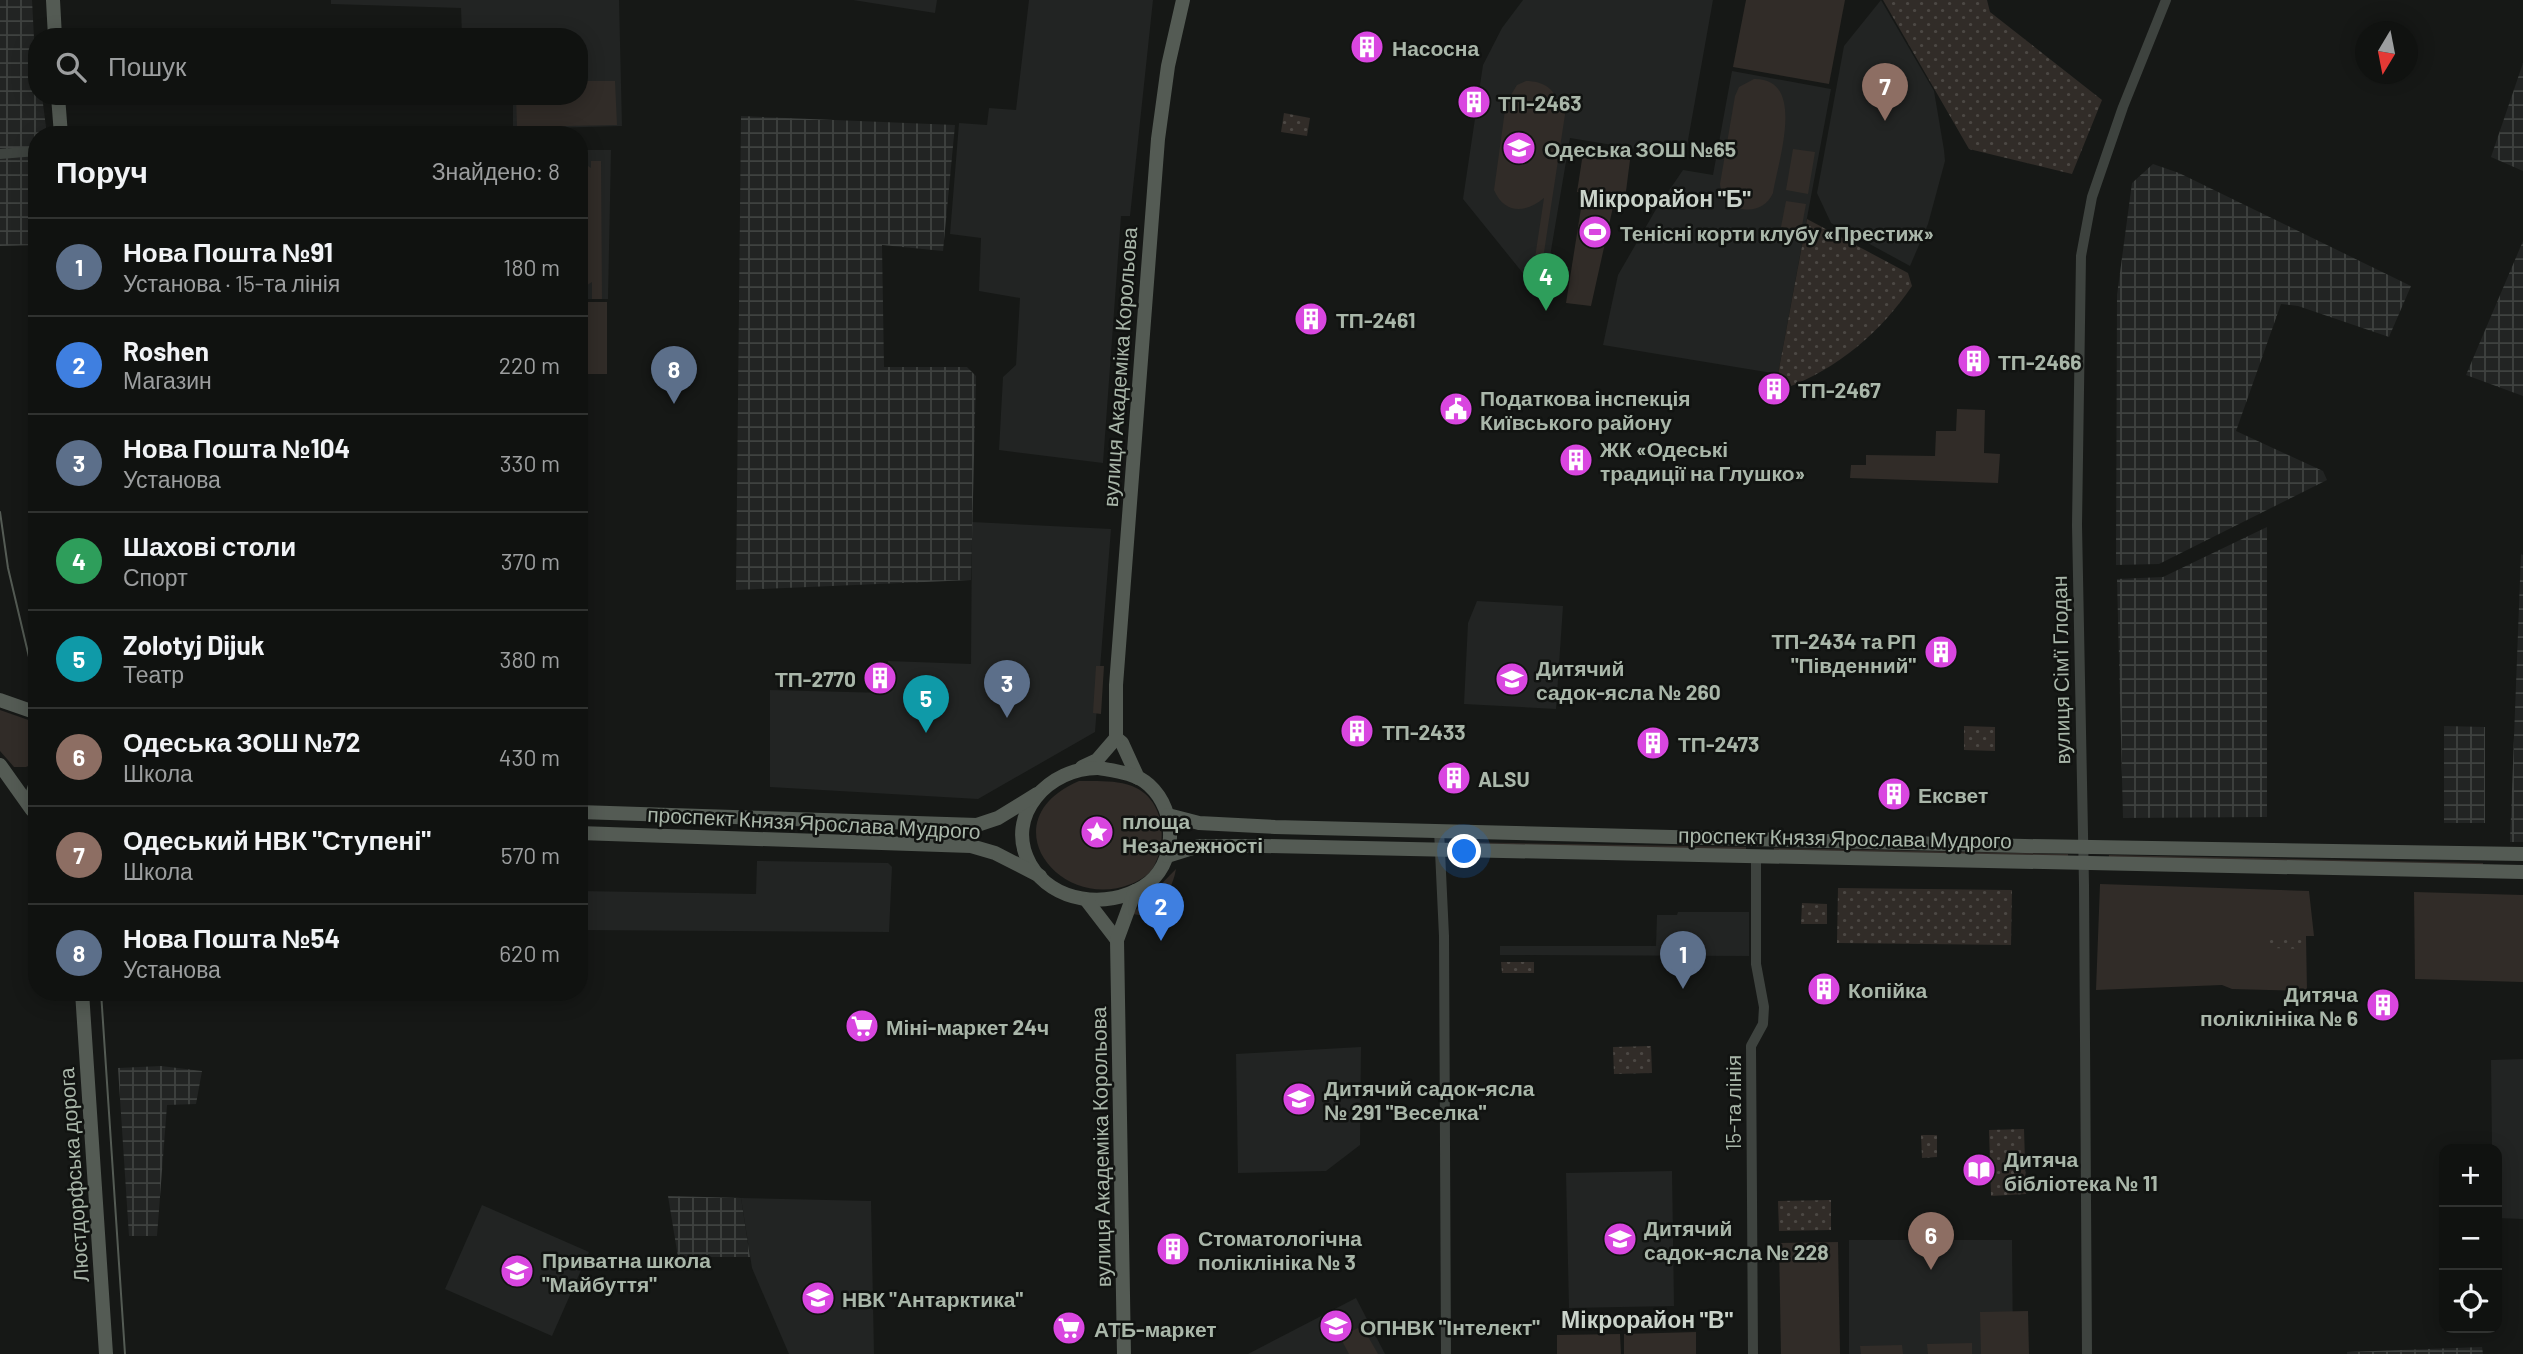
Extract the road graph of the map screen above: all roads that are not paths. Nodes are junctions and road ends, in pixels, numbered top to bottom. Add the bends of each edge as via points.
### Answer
1 (53, 0) edge
2 (1183, 0) edge
3 (2166, 0) edge
4 (55, 28) edge
5 (59, 105) edge
6 (60, 126) edge
7 (28, 152) edge
8 (0, 154) edge
9 (0, 700) edge
10 (28, 710) edge
11 (1116, 738) junction
12 (0, 765) edge
13 (1082, 768) junction
14 (1138, 778) junction
15 (1037, 794) junction
16 (28, 806) edge
17 (588, 812) edge
18 (1168, 816) junction
19 (1439, 830) junction
20 (588, 833) edge
21 (1756, 838) junction
22 (2083, 846) junction
23 (1441, 851) junction
24 (2523, 853) edge
25 (1167, 856) junction
26 (1756, 856) junction
27 (2083, 864) junction
28 (2523, 872) edge
29 (1040, 876) junction
30 (1135, 891) junction
31 (1087, 901) junction
32 (1117, 940) junction
33 (83, 1001) edge
34 (106, 1354) edge
35 (1124, 1354) edge
36 (1446, 1354) edge
37 (1753, 1354) edge
38 (2087, 1354) edge

1 - 4 main road
2 - 11 main road, вулиця Академіка Корольова via 1160,117 1147,251
3 - 22 street, вулиця Сім'ї Глодан via 2092,197 2081,256 2077,525
5 - 6 main road
7 - 8 street
9 - 10 main road
11 - 13 main road via 1097,760
11 - 14 main road
12 - 16 main road
13 - 14 main road via 1109,769
13 - 15 main road via 1050,781
14 - 18 main road via 1156,793
15 - 17 main road, проспект Князя Ярослава Мудрого via 998,818 976,825
15 - 29 main road via 1023,832 1025,850
18 - 19 main road, проспект Князя Ярослава Мудрого via 1199,823
18 - 25 main road
19 - 21 main road, проспект Князя Ярослава Мудрого
19 - 23 street
20 - 29 main road, проспект Князя Ярослава Мудрого via 971,846
21 - 22 main road, проспект Князя Ярослава Мудрого
21 - 26 main road
22 - 24 main road, проспект Князя Ярослава Мудрого
22 - 27 street, вулиця Сім'ї Глодан
23 - 25 main road, проспект Князя Ярослава Мудрого via 1199,846
23 - 26 main road, проспект Князя Ярослава Мудрого
23 - 36 street
25 - 30 main road via 1154,878
26 - 27 main road, проспект Князя Ярослава Мудрого
26 - 37 street, 15-та лінія via 1756,964 1764,1007 1763,1024 1751,1046
27 - 28 main road, проспект Князя Ярослава Мудрого
27 - 38 street, вулиця Сім'ї Глодан
29 - 31 main road
30 - 31 main road via 1121,898
30 - 32 main road, вулиця Академіка Корольова
31 - 32 main road
32 - 35 main road, вулиця Академіка Корольова
33 - 34 main road, Люстдорфська дорога

